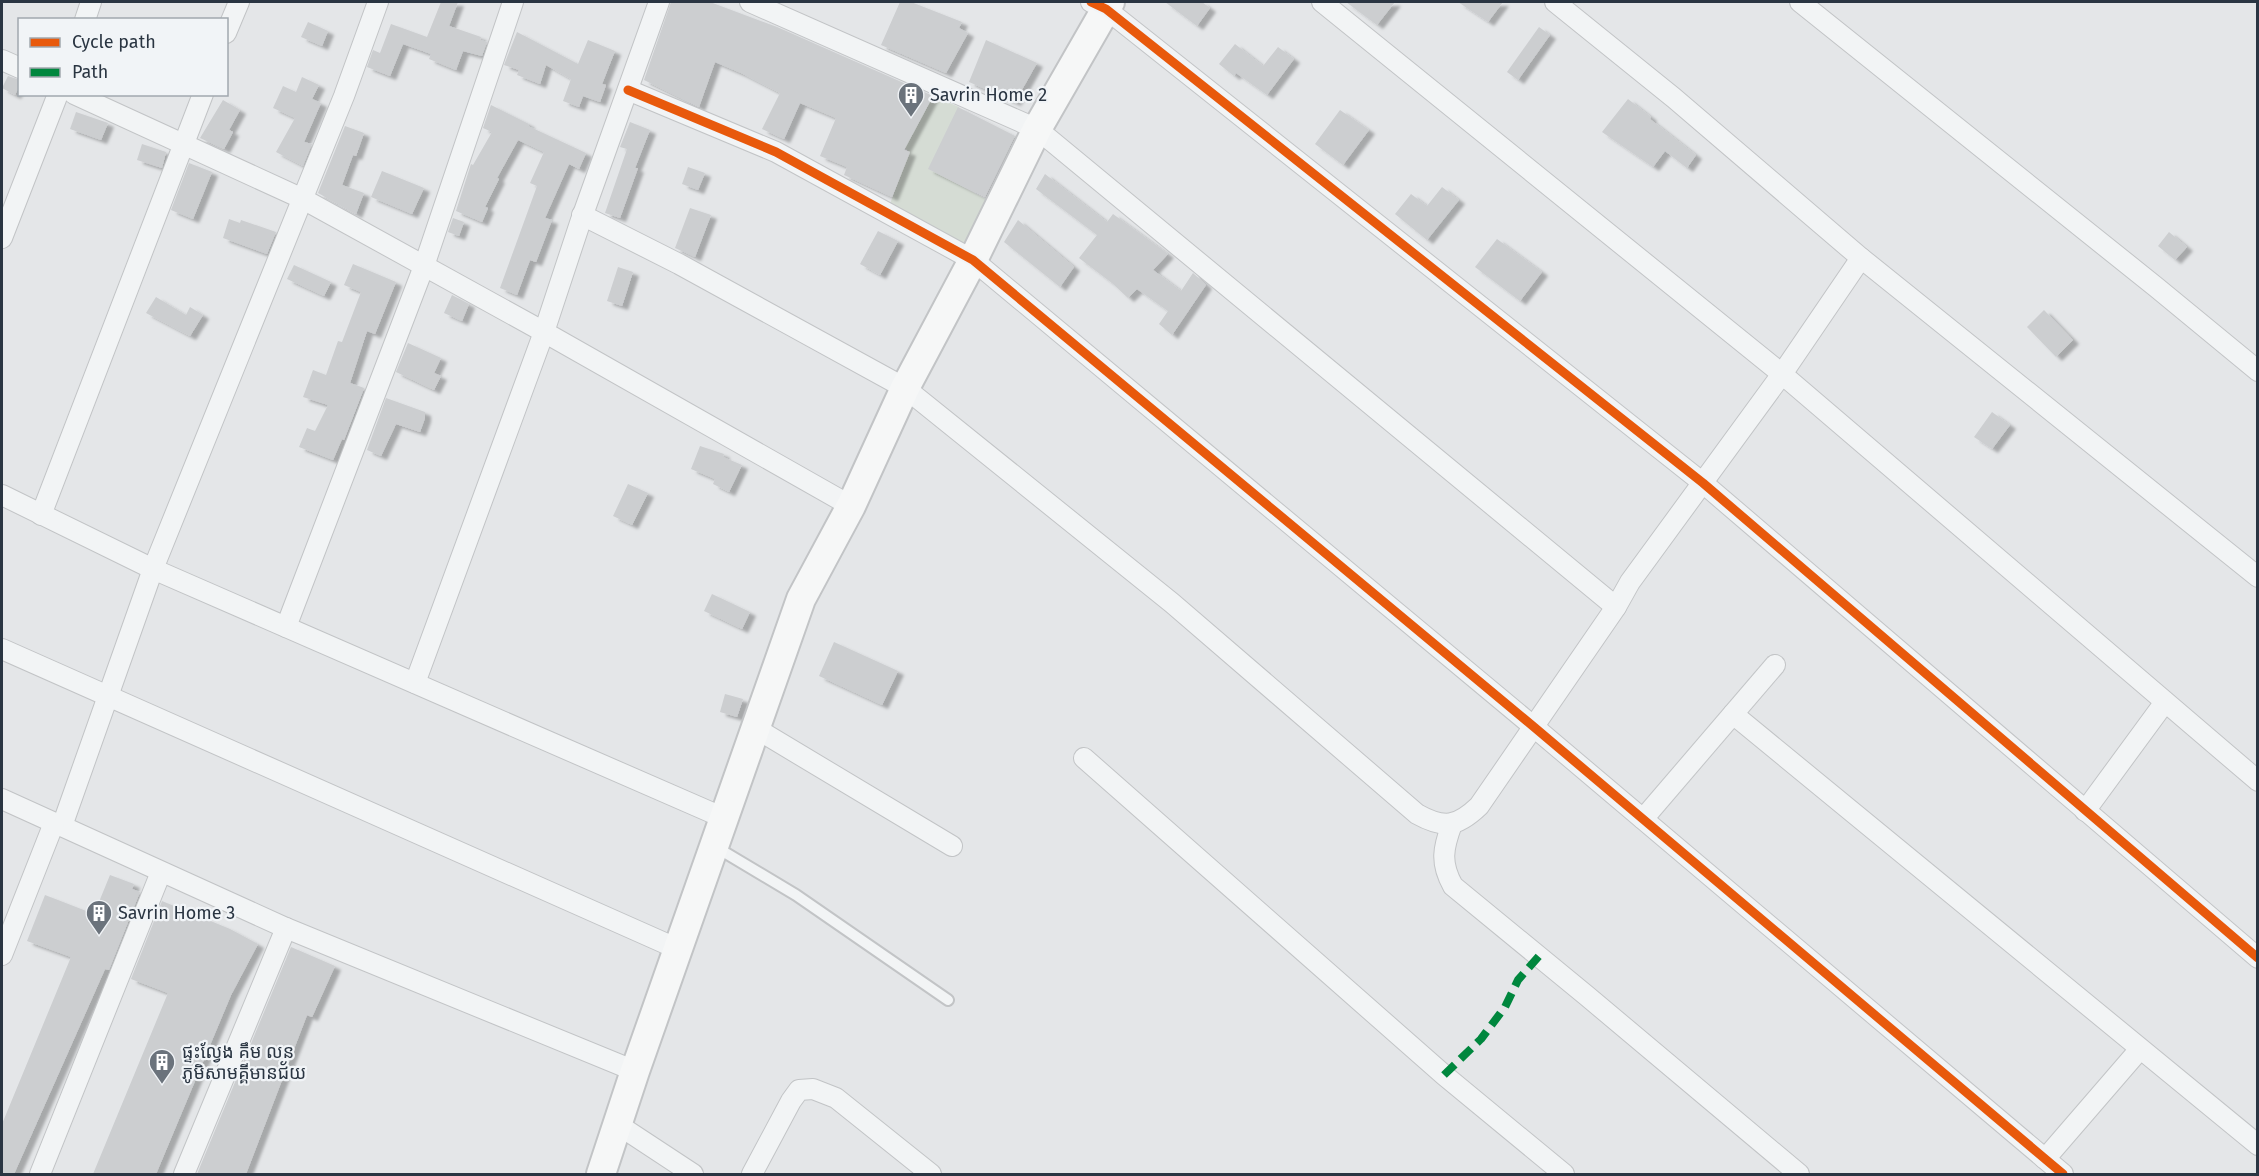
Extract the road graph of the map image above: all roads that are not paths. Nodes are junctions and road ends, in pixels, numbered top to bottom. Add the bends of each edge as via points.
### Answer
1 (92, 2) edge
2 (239, 2) edge
3 (378, 2) edge
4 (513, 2) edge
5 (659, 2) edge
6 (750, 2) edge
7 (1322, 2) edge
8 (1555, 2) edge
9 (1800, 2) edge
10 (1102, 4) edge
11 (86, 18) edge
12 (228, 28) edge
13 (2, 60) edge
14 (18, 67) edge
15 (628, 90) junction
16 (57, 96) edge
17 (78, 96) edge
18 (201, 96) edge
19 (1037, 129) junction
20 (183, 144) junction
21 (303, 199) junction
22 (582, 215) junction
23 (2, 233) edge
24 (1861, 258) junction
25 (973, 260) junction
26 (424, 266) junction
27 (544, 332) junction
28 (2258, 372) edge
29 (1782, 374) junction
30 (905, 388) junction
31 (1703, 483) junction
32 (2, 495) edge
33 (851, 506) junction
34 (41, 515) junction
35 (153, 569) junction
36 (2258, 577) edge
37 (1616, 607) junction
38 (286, 627) junction
39 (2, 650) edge
40 (1775, 665) dead end
41 (415, 683) junction
42 (107, 696) junction
43 (2165, 702) junction
44 (1733, 714) junction
45 (1534, 727) junction
46 (755, 728) junction
47 (1084, 758) dead end
48 (2258, 781) edge
49 (2, 799) edge
50 (2085, 811) junction
51 (724, 818) junction
52 (1643, 819) junction
53 (1452, 824) junction
54 (58, 825) junction
55 (714, 846) junction
56 (952, 846) dead end
57 (161, 872) junction
58 (286, 928) junction
59 (678, 949) junction
60 (2, 955) edge
61 (2258, 958) edge
62 (948, 1000) dead end
63 (2140, 1048) junction
64 (634, 1071) junction
65 (617, 1124) junction
66 (2258, 1145) edge
67 (2045, 1159) junction
68 (40, 1174) edge
69 (184, 1174) edge
70 (601, 1174) edge
71 (693, 1174) edge
72 (752, 1174) edge
73 (931, 1174) edge
74 (1564, 1174) edge
75 (1799, 1174) edge
76 (2063, 1174) edge

1 - 11 street
2 - 12 street
3 - 21 street
4 - 26 street
5 - 15 street
6 - 19 street
7 - 29 street
8 - 24 street
9 - 28 street
10 - 19 street
10 - 31 street
13 - 14 street
15 - 22 street
15 - 25 street via 776,152
16 - 23 street
17 - 20 street
18 - 20 street
19 - 25 street
19 - 37 street
20 - 21 street
20 - 34 street
21 - 26 street
21 - 35 street
22 - 27 street
22 - 30 street
24 - 29 street
24 - 36 street
25 - 30 street
25 - 45 street
26 - 27 street
26 - 38 street
27 - 33 street
27 - 41 street
29 - 31 street
29 - 43 street
30 - 33 street
30 - 53 street via 1172,603 1417,814 1441,825
31 - 37 street
31 - 50 street
32 - 34 street
33 - 46 street via 801,599
34 - 35 street
35 - 38 street
35 - 42 street
37 - 45 street
38 - 41 street
39 - 42 street
40 - 44 street
41 - 51 street
42 - 54 street
42 - 59 street
43 - 48 street
43 - 50 street
44 - 52 street
44 - 63 street
45 - 52 street
45 - 53 street via 1479,806
46 - 51 street
46 - 56 street
47 - 74 street via 1444,1075
49 - 54 street
50 - 61 street
51 - 55 street
52 - 67 street
53 - 75 street via 1444,868 1453,886
54 - 57 street
54 - 60 street
55 - 59 street
55 - 62 lane via 796,895
57 - 58 street
57 - 68 street
58 - 64 street
58 - 69 street
59 - 64 street
63 - 66 street
63 - 67 street
64 - 65 street
65 - 70 street
65 - 71 street
67 - 76 street
72 - 73 street via 799,1089 813,1089 836,1098

